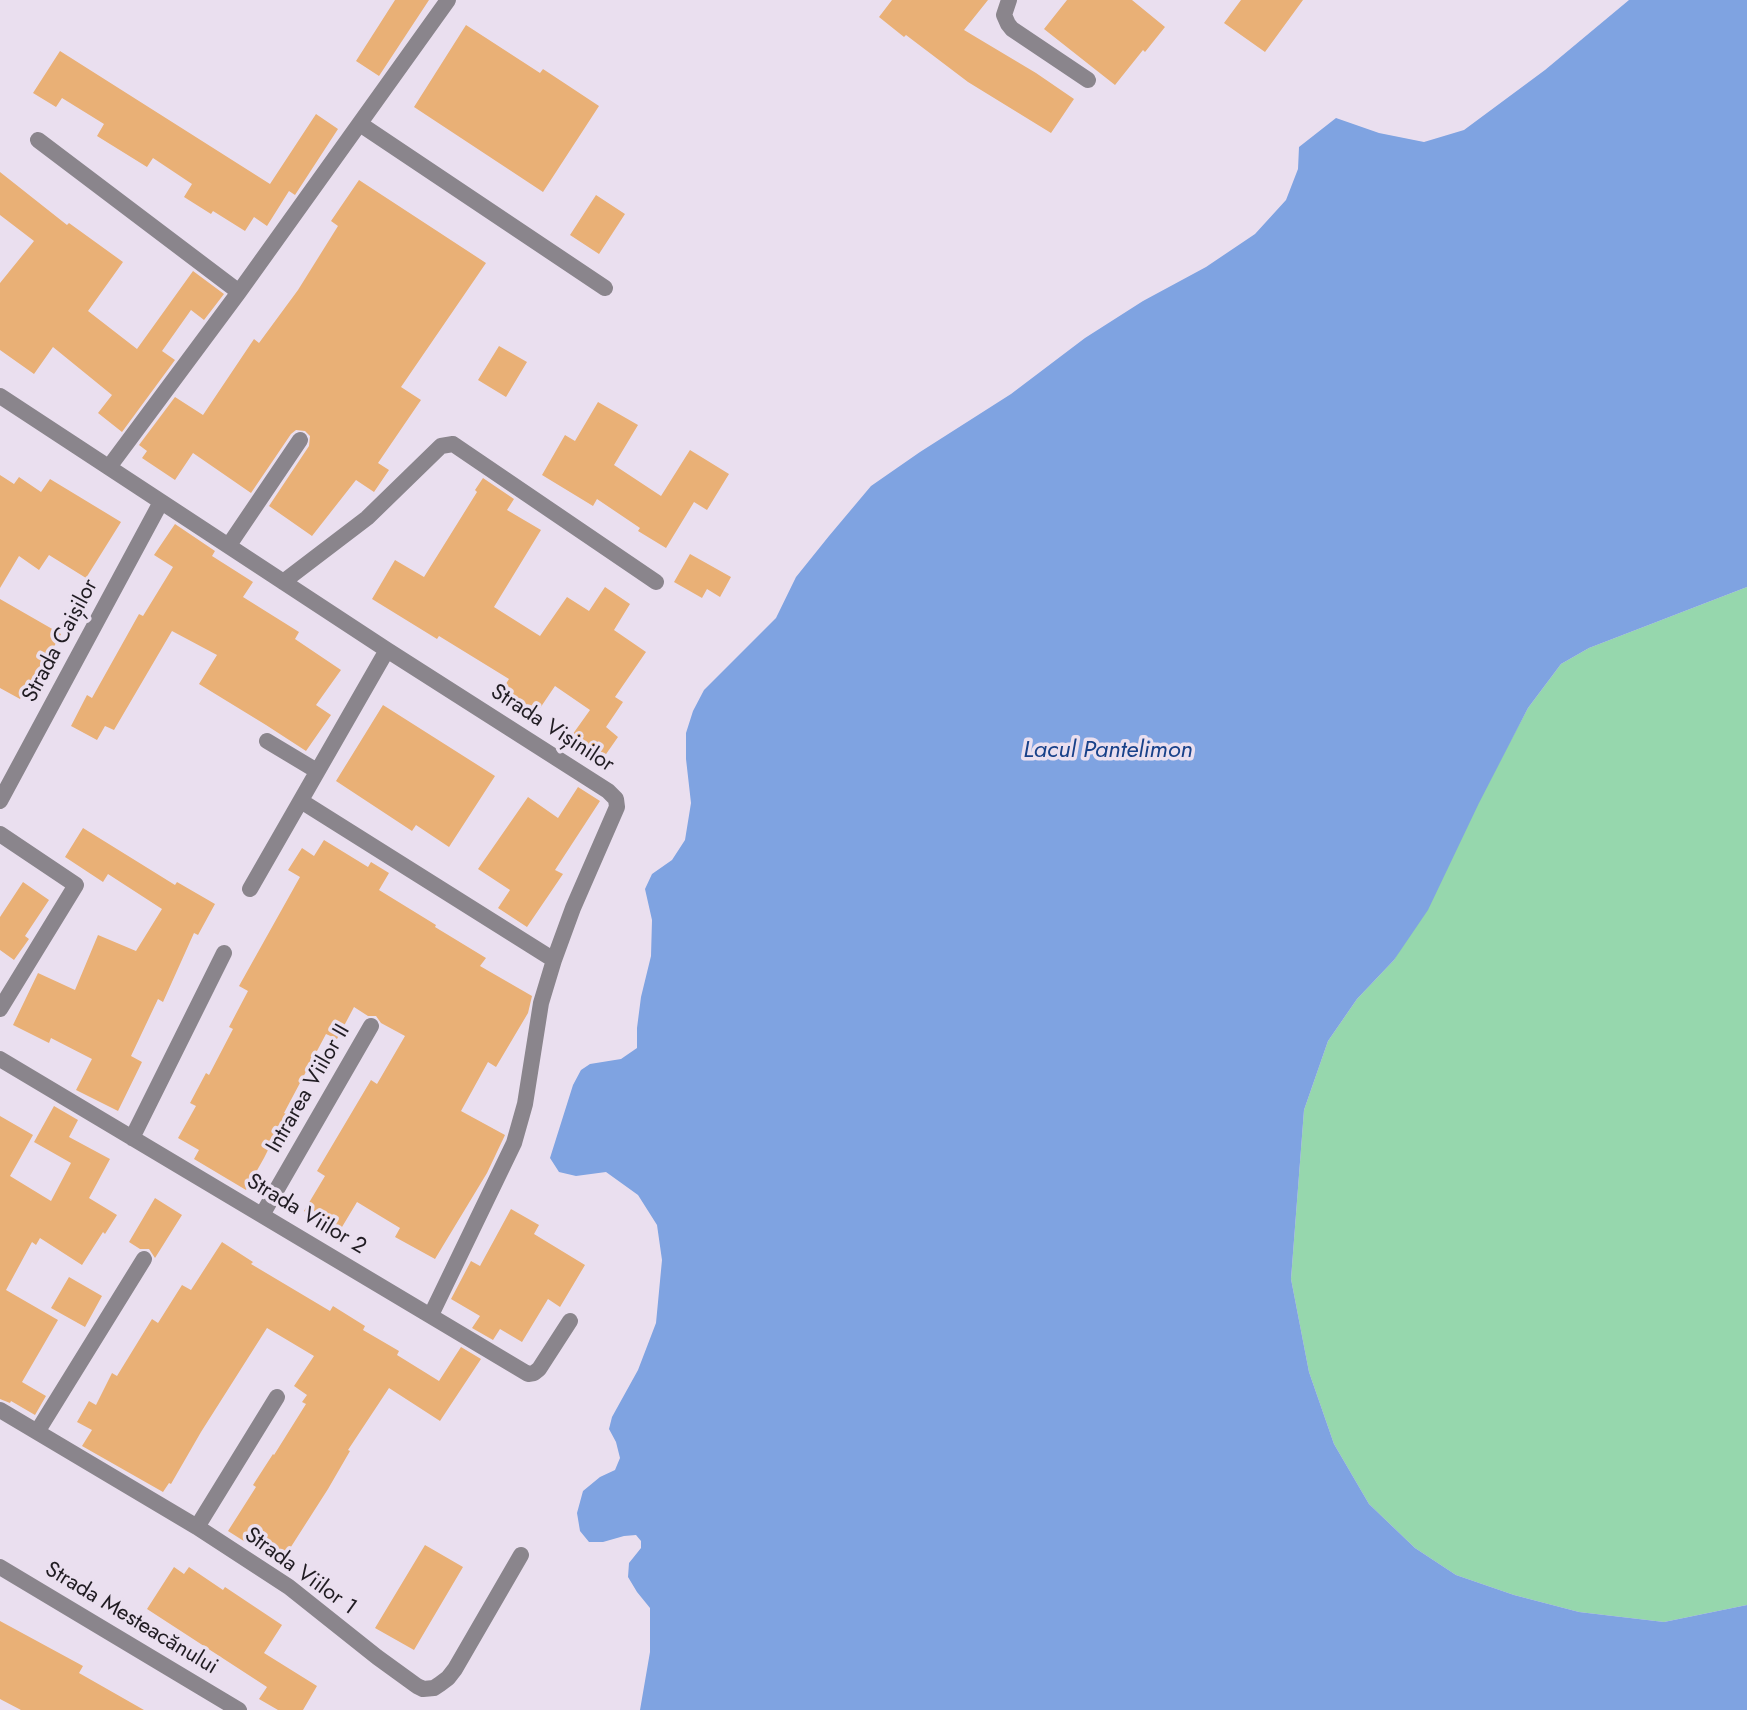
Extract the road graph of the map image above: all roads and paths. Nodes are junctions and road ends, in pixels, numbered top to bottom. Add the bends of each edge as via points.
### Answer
1 (448, 0) edge
2 (1009, 0) edge
3 (1088, 80) dead end
4 (360, 124) junction
5 (38, 140) dead end
6 (605, 288) dead end
7 (239, 292) junction
8 (0, 396) edge
9 (300, 440) dead end
10 (109, 467) junction
11 (161, 502) junction
12 (229, 545) junction
13 (283, 582) junction
14 (656, 582) dead end
15 (387, 650) junction
16 (267, 741) dead end
17 (317, 771) junction
18 (0, 801) edge
19 (301, 801) junction
20 (0, 834) edge
21 (250, 889) dead end
22 (224, 953) dead end
23 (554, 960) junction
24 (0, 1009) edge
25 (371, 1026) dead end
26 (0, 1059) edge
27 (132, 1138) junction
28 (262, 1215) junction
29 (144, 1259) dead end
30 (431, 1315) junction
31 (570, 1321) dead end
32 (277, 1397) dead end
33 (0, 1410) edge
34 (37, 1432) junction
35 (197, 1527) junction
36 (521, 1555) dead end
37 (0, 1567) edge
38 (239, 1710) edge

1 - 4 street
2 - 3 street via 1004,15 1012,29
4 - 6 street
4 - 7 street
5 - 7 street
7 - 10 street
8 - 10 street, Strada Vișinilor
9 - 12 street
10 - 11 street, Strada Vișinilor
11 - 12 street, Strada Vișinilor
11 - 18 street, Strada Caișilor
12 - 13 street, Strada Vișinilor
13 - 14 street via 367,518 441,446 453,444
13 - 15 street, Strada Vișinilor
15 - 17 street
15 - 23 street, Strada Vișinilor via 616,799
16 - 17 street
17 - 19 street
19 - 21 street
19 - 23 street
20 - 24 street via 76,885
22 - 27 street
23 - 30 street, Strada Vișinilor via 514,1143
25 - 28 street, Intrarea Viilor II
26 - 27 street, Strada Viilor 2
27 - 28 street, Strada Viilor 2
28 - 30 street, Strada Viilor 2
29 - 34 street
30 - 31 street, Strada Viilor 2 via 528,1374 539,1369
32 - 35 street
33 - 34 street, Strada Viilor 1
34 - 35 street, Strada Viilor 1
35 - 36 street, Strada Viilor 1 via 289,1587 423,1689 434,1688 455,1669
37 - 38 street, Strada Mesteacănului

